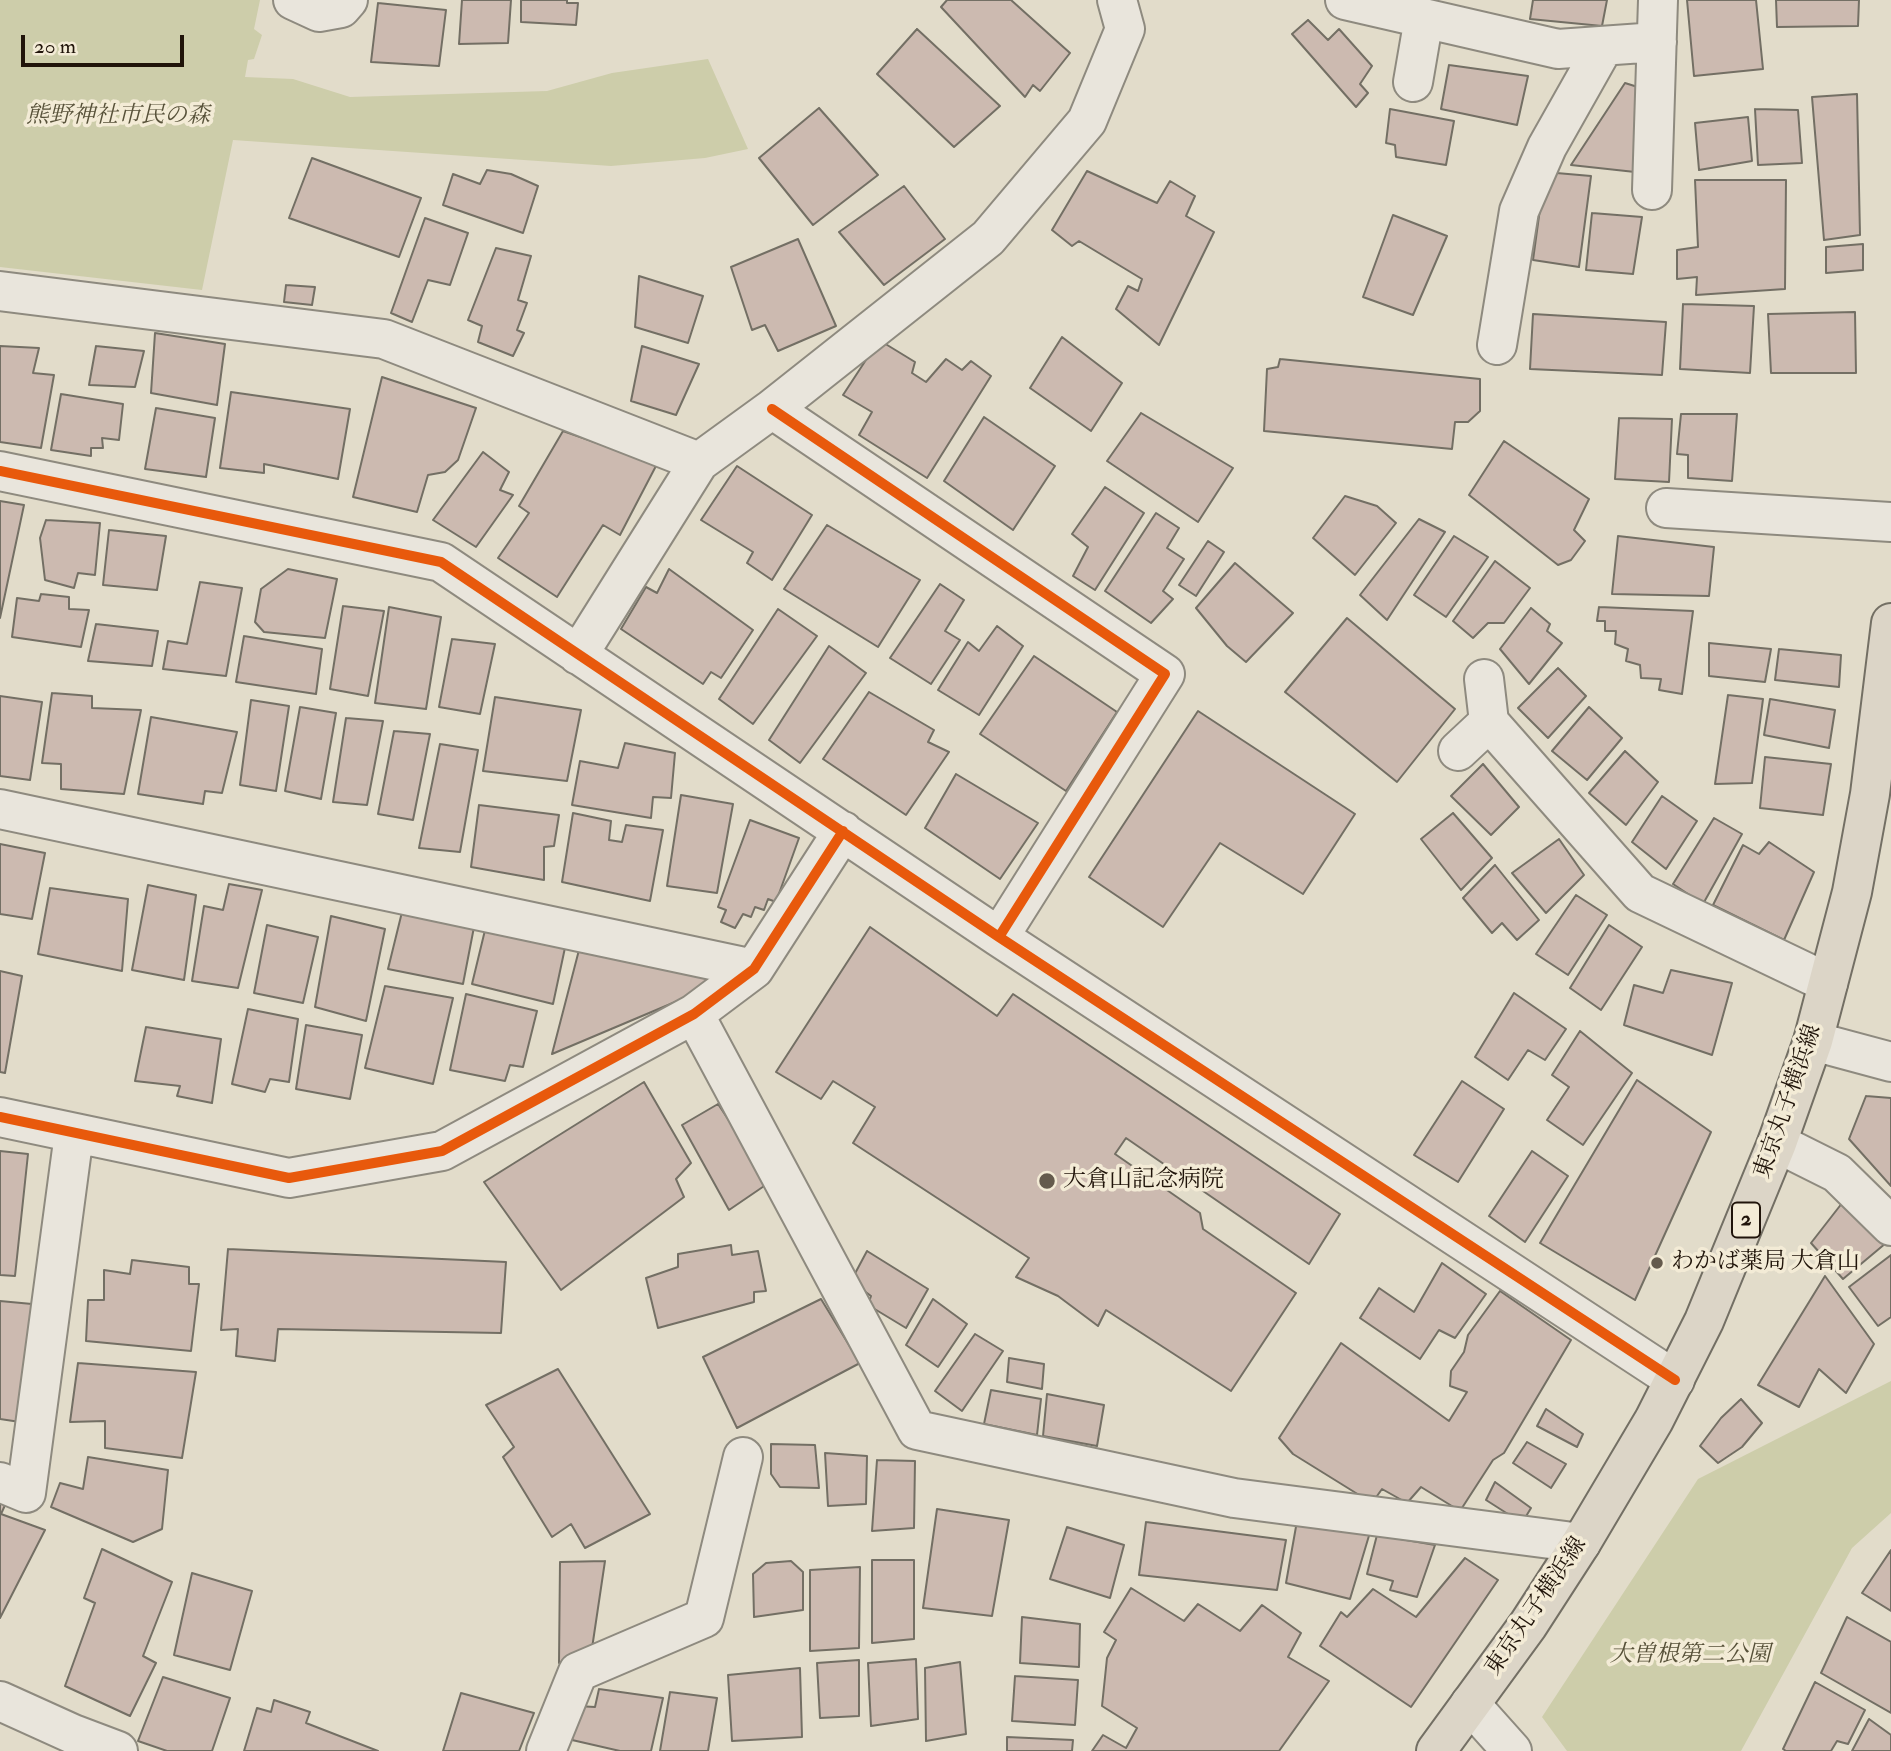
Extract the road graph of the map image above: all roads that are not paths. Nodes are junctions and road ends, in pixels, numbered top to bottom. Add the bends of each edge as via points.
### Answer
1 (293, 0) edge
2 (348, 0) edge
3 (1116, 0) edge
4 (1345, 0) edge
5 (1658, 0) edge
6 (1424, 18) junction
7 (1657, 42) junction
8 (1604, 46) junction
9 (1413, 82) dead end
10 (1652, 190) dead end
11 (0, 291) edge
12 (1497, 345) dead end
13 (772, 409) junction
14 (699, 462) junction
15 (0, 471) edge
16 (1666, 508) dead end
17 (1891, 522) edge
18 (1891, 623) edge
19 (578, 655) junction
20 (1483, 679) dead end
21 (1489, 722) junction
22 (1458, 751) dead end
23 (0, 809) edge
24 (843, 831) junction
25 (999, 937) junction
26 (754, 969) junction
27 (1828, 983) junction
28 (694, 1014) junction
29 (1813, 1041) junction
30 (1891, 1062) edge
31 (0, 1117) edge
32 (75, 1134) junction
33 (1777, 1143) junction
34 (1891, 1226) edge
35 (1675, 1380) junction
36 (743, 1457) dead end
37 (0, 1482) edge
38 (1581, 1543) junction
39 (0, 1701) edge
40 (1470, 1704) junction
41 (118, 1751) edge
42 (546, 1751) edge
43 (1436, 1751) edge
44 (1512, 1751) edge

1 - 2 street via 319,12 341,8
3 - 13 street via 1125,29 1087,121 988,238
4 - 6 street
5 - 7 street
6 - 8 street via 1559,50
6 - 9 street
7 - 8 street
7 - 10 street
8 - 12 street via 1546,147 1519,211
11 - 14 street via 384,338
13 - 14 street
13 - 25 street via 1165,674
14 - 19 street
15 - 19 street via 441,562
16 - 17 street
18 - 27 main road, 東京丸子横浜線 / 2 via 1862,840
19 - 24 street
20 - 21 street
21 - 22 street
21 - 27 street via 1640,892
23 - 26 street
24 - 25 street
24 - 26 street
25 - 35 street
26 - 28 street
27 - 29 main road, 東京丸子横浜線 / 2
28 - 32 street via 442,1151 289,1178
28 - 38 street via 917,1430 1234,1498
29 - 30 street
29 - 33 main road, 東京丸子横浜線 / 2
31 - 32 street
32 - 37 street via 26,1493
33 - 34 street via 1837,1173
33 - 35 main road, 東京丸子横浜線 / 2 via 1709,1310
35 - 38 main road, 東京丸子横浜線 / 2
36 - 42 street via 704,1618 578,1672
38 - 40 main road, 東京丸子横浜線 / 2
39 - 41 street
40 - 43 main road, 東京丸子横浜線 / 2
40 - 44 street

